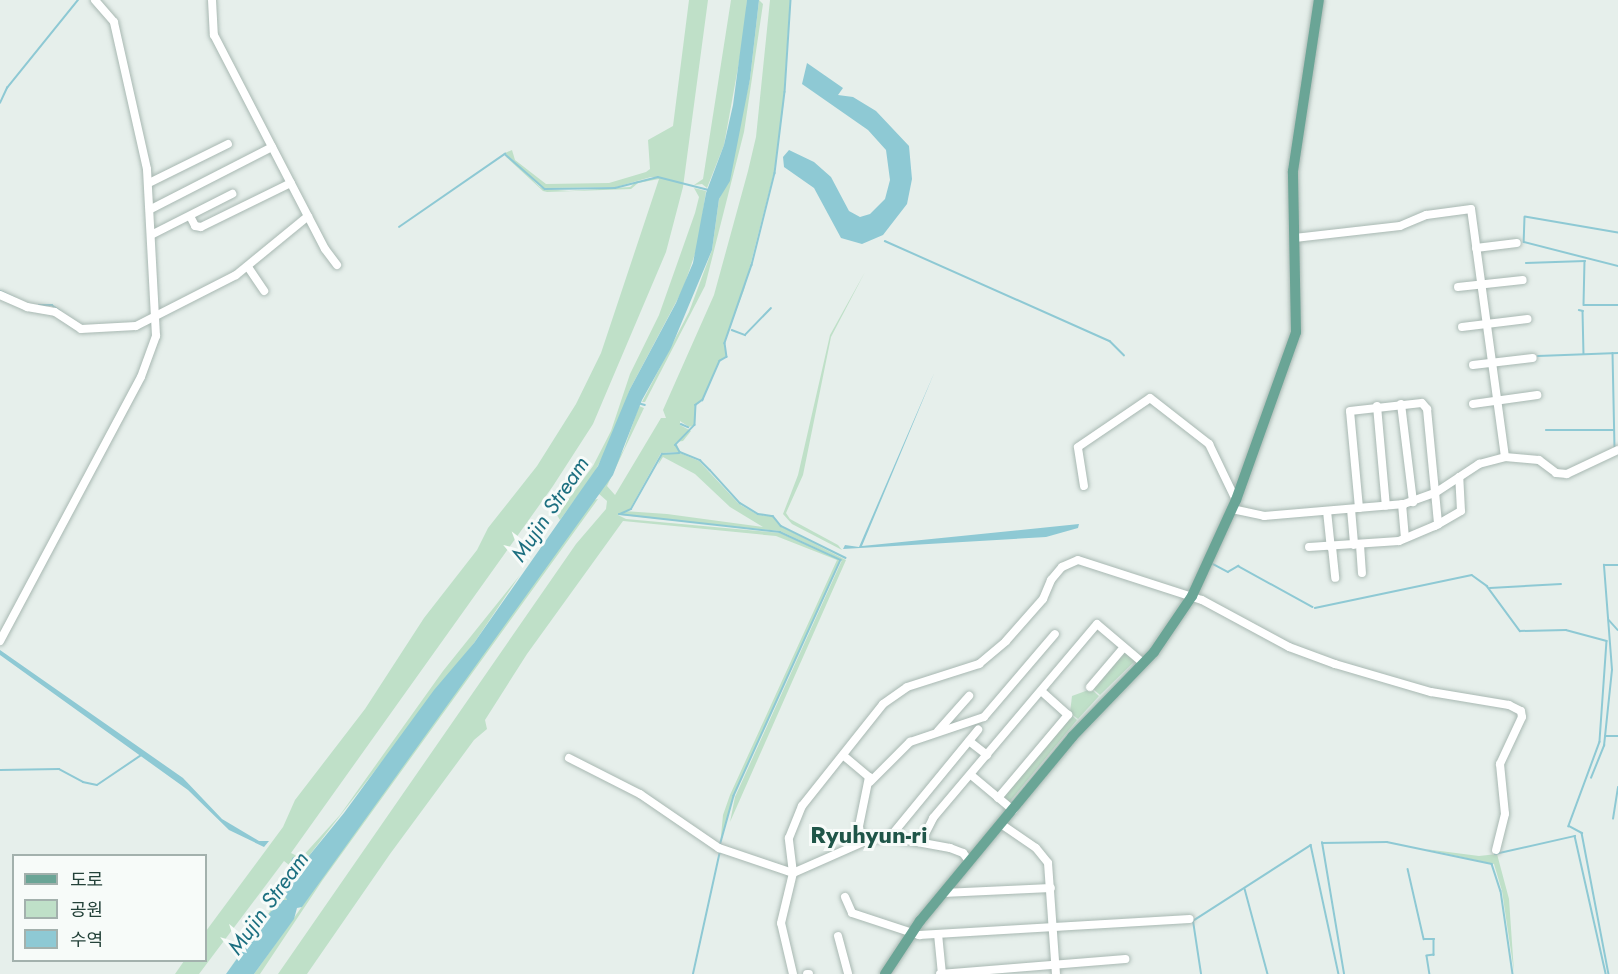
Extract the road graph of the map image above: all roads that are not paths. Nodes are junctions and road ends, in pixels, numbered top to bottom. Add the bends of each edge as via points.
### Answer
1 (95, 0) edge
2 (212, 0) edge
3 (1319, 0) edge
4 (228, 144) dead end
5 (272, 147) junction
6 (149, 183) junction
7 (291, 183) junction
8 (232, 194) dead end
9 (151, 209) junction
10 (190, 216) junction
11 (308, 216) junction
12 (153, 234) junction
13 (1295, 238) junction
14 (1517, 243) dead end
15 (1476, 248) junction
16 (337, 264) dead end
17 (248, 267) junction
18 (1523, 280) dead end
19 (1481, 285) junction
20 (1458, 287) dead end
21 (264, 291) dead end
22 (0, 295) edge
23 (157, 317) junction
24 (1528, 319) dead end
25 (1486, 324) junction
26 (1462, 327) dead end
27 (1533, 358) dead end
28 (1492, 362) junction
29 (1473, 365) dead end
30 (1537, 396) dead end
31 (1497, 400) junction
32 (1401, 404) junction
33 (1473, 404) dead end
34 (1377, 406) junction
35 (1618, 450) edge
36 (1505, 457) junction
37 (1459, 477) junction
38 (1084, 486) dead end
39 (1435, 493) junction
40 (1413, 502) junction
41 (1402, 504) junction
42 (1234, 505) junction
43 (1386, 506) junction
44 (1355, 509) junction
45 (1327, 511) junction
46 (1438, 524) junction
47 (1405, 538) junction
48 (1357, 545) junction
49 (1309, 547) dead end
50 (1331, 547) junction
51 (1362, 573) dead end
52 (1335, 578) dead end
53 (1192, 596) junction
54 (1055, 634) dead end
55 (0, 641) edge
56 (1124, 647) junction
57 (1143, 663) junction
58 (1090, 687) dead end
59 (1041, 691) junction
60 (969, 696) dead end
61 (978, 730) dead end
62 (937, 733) junction
63 (969, 741) junction
64 (844, 756) junction
65 (987, 756) junction
66 (569, 758) dead end
67 (971, 775) junction
68 (870, 782) junction
69 (998, 798) junction
70 (1012, 810) junction
71 (1001, 824) junction
72 (890, 837) junction
73 (870, 839) junction
74 (922, 840) junction
75 (1496, 850) dead end
76 (970, 862) junction
77 (793, 873) junction
78 (1050, 888) junction
79 (943, 893) junction
80 (845, 897) dead end
81 (1190, 919) dead end
82 (1053, 926) junction
83 (912, 932) junction
84 (938, 934) junction
85 (838, 936) dead end
86 (1125, 959) dead end
87 (1056, 965) junction
88 (793, 974) edge
89 (848, 974) edge
90 (885, 974) edge
91 (941, 974) edge
92 (1056, 974) edge

1 - 6 street via 114,22
2 - 5 street via 214,35
3 - 13 main road via 1293,171
4 - 6 street
5 - 7 street
5 - 9 street
6 - 9 street
7 - 10 street via 201,227 195,226
7 - 11 street
8 - 10 street
9 - 12 street
10 - 12 street
11 - 16 street
11 - 17 street
12 - 23 street
13 - 15 street via 1400,226 1426,215 1471,209
13 - 42 main road via 1296,332
14 - 15 street
15 - 19 street
17 - 21 street
17 - 23 street
18 - 19 street
19 - 20 street
19 - 25 street
22 - 23 street via 27,307 55,312 88,330 126,328
23 - 55 street via 151,355 141,377
24 - 25 street
25 - 26 street
25 - 28 street
27 - 28 street
28 - 29 street
28 - 31 street
30 - 31 street
31 - 33 street
31 - 36 street
32 - 34 street
32 - 39 street via 1422,403 1427,409
32 - 40 street
34 - 43 street
34 - 44 street via 1350,412
35 - 36 street via 1568,474 1556,473 1539,460
36 - 37 street via 1479,464
37 - 39 street
37 - 46 street via 1461,511
38 - 42 street via 1078,447 1150,398 1209,444
39 - 40 street
39 - 46 street
40 - 41 street
41 - 43 street
41 - 47 street
42 - 45 street via 1264,516
42 - 53 main road
43 - 44 street
44 - 45 street
44 - 48 street
45 - 50 street
46 - 47 street
47 - 48 street
48 - 50 street
48 - 51 street
49 - 50 street
50 - 52 street
53 - 57 main road
53 - 64 street via 1095,563 1071,561 1051,580 1043,599 996,651 970,670 893,694
53 - 75 street via 1299,652 1423,690 1509,705 1521,711 1522,717 1500,764 1505,814
54 - 62 street via 984,717
56 - 57 street
56 - 58 street
56 - 59 street via 1097,624
57 - 70 main road via 1093,713
59 - 65 street
59 - 69 street via 1068,715
60 - 62 street
61 - 63 street
62 - 68 street via 910,742
63 - 65 street
63 - 72 street
64 - 68 street
64 - 77 street via 802,806 795,821 789,850
65 - 67 street
66 - 77 street via 640,794 721,849
67 - 69 street
67 - 74 street via 933,818
68 - 73 street via 859,826 860,833
69 - 70 street
70 - 71 main road
71 - 76 main road
71 - 78 street via 1046,857
72 - 73 street
72 - 74 street
73 - 77 street
74 - 76 street via 963,853
76 - 79 main road
77 - 88 street via 781,923
78 - 79 street
78 - 82 street
79 - 83 main road
80 - 83 street via 852,914
81 - 82 street
82 - 84 street
82 - 87 street
83 - 84 street
83 - 90 main road
84 - 91 street
85 - 89 street
86 - 87 street
87 - 91 street
87 - 92 street

